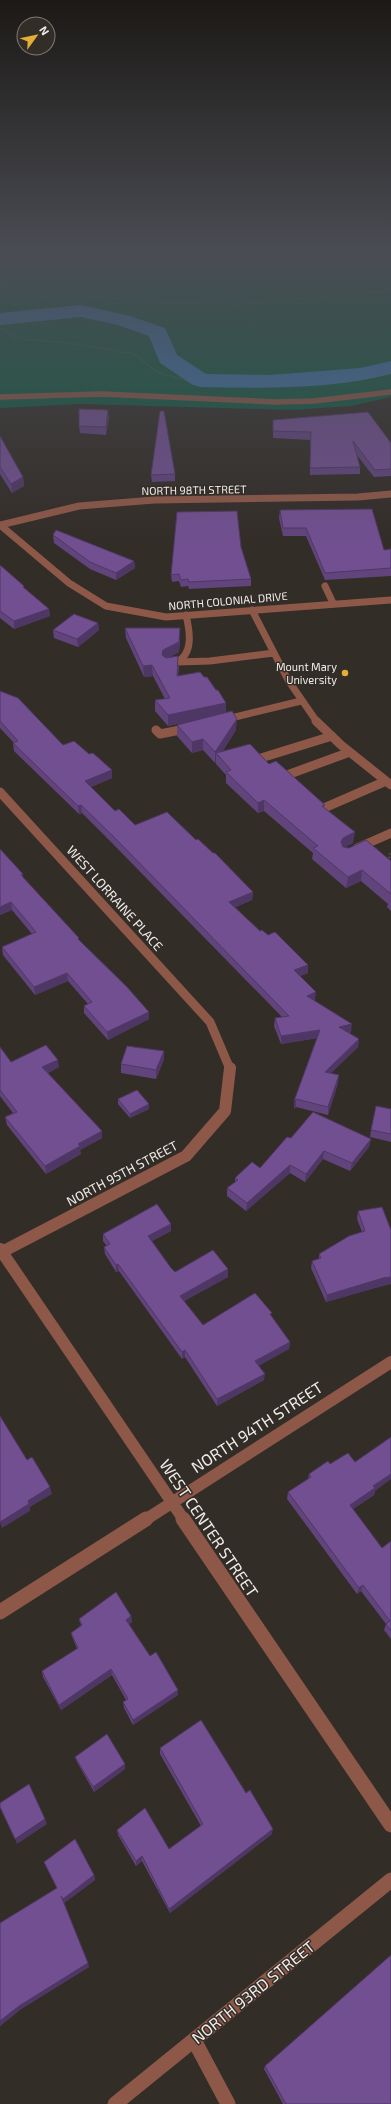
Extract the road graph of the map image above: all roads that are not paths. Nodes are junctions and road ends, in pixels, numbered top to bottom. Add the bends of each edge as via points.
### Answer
1 (388, 393) edge
2 (0, 397) edge
3 (391, 401) edge
4 (391, 494) edge
5 (0, 525) edge
6 (325, 586) dead end
7 (391, 600) edge
8 (333, 603) junction
9 (252, 610) junction
10 (186, 615) junction
11 (274, 653) junction
12 (178, 662) junction
13 (167, 664) edge
14 (301, 701) junction
15 (212, 723) edge
16 (197, 726) edge
17 (156, 730) dead end
18 (332, 736) junction
19 (350, 752) junction
20 (261, 758) edge
21 (287, 775) edge
22 (388, 783) edge
23 (0, 792) edge
24 (324, 808) edge
25 (391, 833) edge
26 (346, 853) edge
27 (210, 1022) joint
28 (1, 1251) edge
29 (391, 1362) edge
30 (172, 1503) junction
31 (0, 1612) edge
32 (391, 1825) edge
33 (391, 1880) edge
34 (194, 2040) junction
35 (115, 2104) edge
36 (228, 2104) edge

1 - 2 street via 276,402 102,394
1 - 3 street
4 - 5 street, NORTH 98TH STREET via 358,497 154,500 79,506
5 - 10 street, NORTH COLONIAL DRIVE via 69,583 106,606 166,617
6 - 8 street
7 - 8 street, NORTH COLONIAL DRIVE
8 - 9 street, NORTH COLONIAL DRIVE
9 - 10 street, NORTH COLONIAL DRIVE
9 - 11 street
10 - 12 street via 189,637 187,653
11 - 12 street
11 - 14 street via 289,684
12 - 13 street
14 - 15 street
14 - 18 street via 315,720
16 - 17 street via 160,734
18 - 19 street
18 - 20 street
19 - 21 street
19 - 22 street
22 - 24 street
23 - 27 street, WEST LORRAINE PLACE
25 - 26 street
27 - 28 street, NORTH 95TH STREET via 230,1068 225,1111 186,1156
28 - 30 street, WEST CENTER STREET
29 - 30 street, NORTH 94TH STREET via 364,1377
30 - 31 street, NORTH 94TH STREET
30 - 32 street, WEST CENTER STREET
33 - 34 street, NORTH 93RD STREET
34 - 35 street, NORTH 93RD STREET
34 - 36 street

